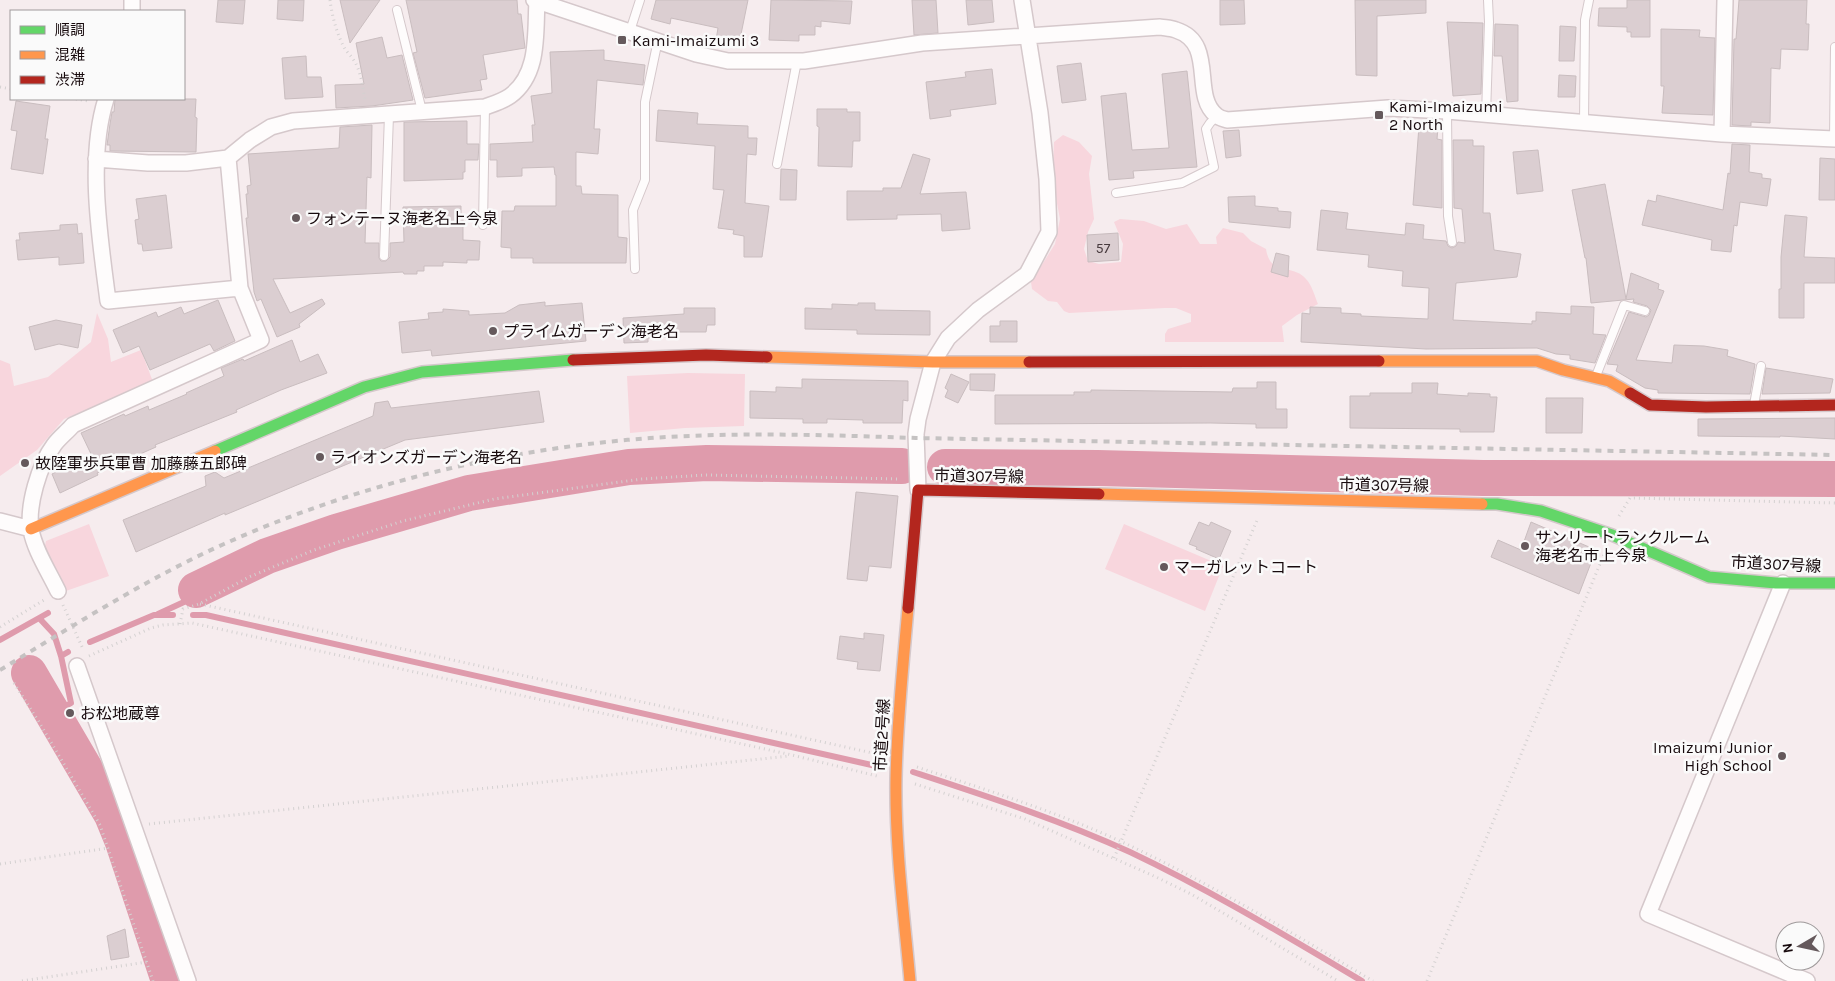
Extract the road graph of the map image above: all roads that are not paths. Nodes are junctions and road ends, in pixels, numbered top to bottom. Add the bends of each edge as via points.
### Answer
1 (640, 0) edge
2 (1022, 0) edge
3 (1488, 0) edge
4 (1589, 0) edge
5 (1725, 0) edge
6 (535, 1) edge
7 (397, 10) dead end
8 (630, 31) junction
9 (1028, 37) junction
10 (658, 40) junction
11 (1835, 47) edge
12 (798, 61) junction
13 (106, 100) edge
14 (485, 107) junction
15 (1446, 111) junction
16 (422, 112) junction
17 (389, 114) junction
18 (1486, 115) junction
19 (1217, 116) junction
20 (1584, 123) junction
21 (1722, 134) junction
22 (1834, 139) edge
23 (228, 158) junction
24 (96, 159) junction
25 (777, 164) dead end
26 (1116, 193) dead end
27 (483, 225) dead end
28 (1452, 242) dead end
29 (384, 256) dead end
30 (635, 269) dead end
31 (240, 288) junction
32 (1645, 311) dead end
33 (934, 362) junction
34 (1761, 366) dead end
35 (1595, 378) junction
36 (1835, 405) edge
37 (1754, 407) junction
38 (918, 485) junction
39 (0, 520) edge
40 (31, 528) junction
41 (1783, 583) junction
42 (1835, 583) edge
43 (58, 591) road end
44 (77, 666) road end
45 (1798, 979) edge
46 (188, 981) edge
47 (910, 981) edge

1 - 8 lane
2 - 9 street
3 - 18 lane
4 - 20 lane via 1585,20
5 - 21 street
6 - 8 street
6 - 14 street via 534,60 526,80 510,96
7 - 16 lane
8 - 10 street
9 - 12 street via 922,43
9 - 19 street via 1160,27 1176,30 1196,44 1207,101
9 - 33 street via 1040,113 1049,232 1027,274 948,338
10 - 12 street via 728,61
10 - 30 lane via 645,102 645,180 633,210
11 - 22 lane
12 - 25 lane
13 - 24 street via 97,136
14 - 16 street
14 - 27 lane
15 - 18 street
15 - 19 street via 1388,108 1227,120
15 - 28 lane via 1448,216
16 - 17 street
17 - 23 street via 293,121 271,127
17 - 29 lane
18 - 20 street
19 - 26 lane via 1206,129 1214,167 1182,183
20 - 21 street
21 - 22 street
23 - 24 street via 186,163
23 - 31 street
24 - 31 street via 98,231 108,301
31 - 40 street via 261,340 73,425 54,445 40,472 32,503
32 - 35 lane via 1624,305
33 - 35 street via 1537,361
33 - 38 street via 916,434
33 - 40 street via 706,355 582,359 422,372 364,387
34 - 37 lane
35 - 37 street via 1609,381 1650,405
36 - 37 street
38 - 41 street, 市道307号線 via 1266,499 1497,504 1541,511 1612,535 1709,577
38 - 47 street, 市道2号線 via 898,719 896,781 899,867
39 - 40 street
40 - 43 street
41 - 42 street, 市道307号線
41 - 45 street via 1648,914
44 - 46 street

